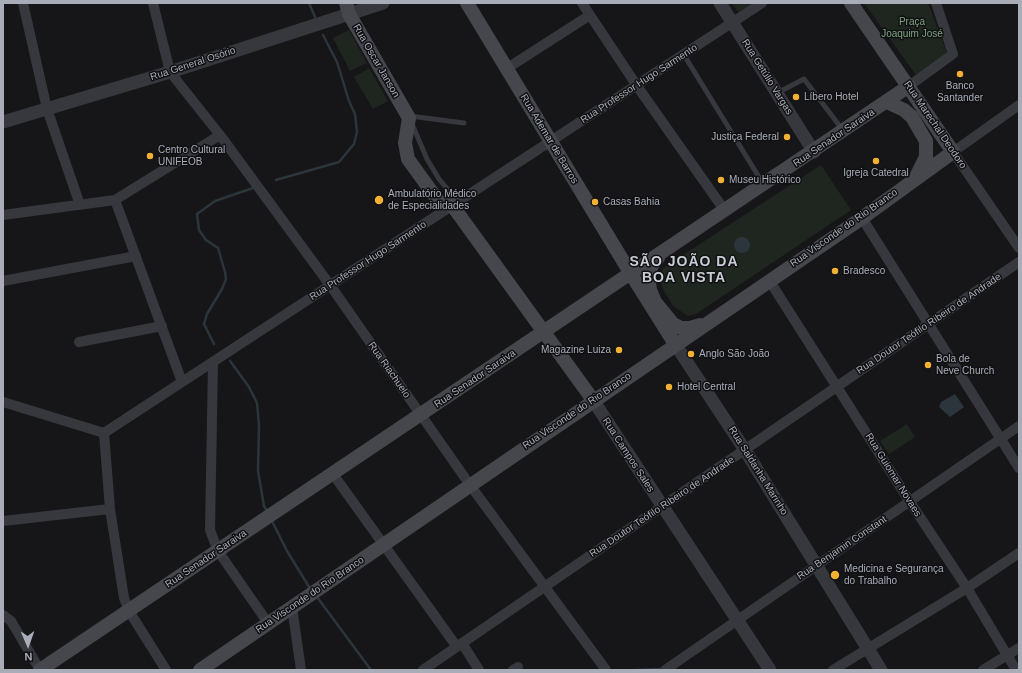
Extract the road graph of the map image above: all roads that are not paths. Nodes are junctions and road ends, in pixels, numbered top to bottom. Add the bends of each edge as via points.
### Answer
1 (23, 3) edge
2 (153, 3) edge
3 (383, 3) edge
4 (467, 3) edge
5 (582, 3) edge
6 (720, 3) edge
7 (762, 3) edge
8 (851, 3) edge
9 (936, 3) edge
10 (347, 9) edge
11 (590, 15) junction
12 (732, 23) junction
13 (684, 55) junction
14 (506, 69) junction
15 (170, 72) junction
16 (637, 86) junction
17 (906, 88) junction
18 (777, 93) junction
19 (886, 102) junction
20 (1019, 105) edge
21 (47, 109) junction
22 (408, 117) junction
23 (3, 122) edge
24 (464, 123) dead end
25 (843, 131) junction
26 (220, 134) junction
27 (550, 142) junction
28 (814, 152) junction
29 (949, 154) junction
30 (914, 179) junction
31 (764, 185) junction
32 (115, 200) junction
33 (458, 202) junction
34 (80, 205) junction
35 (725, 211) junction
36 (3, 215) edge
37 (862, 218) junction
38 (1019, 248) edge
39 (661, 254) junction
40 (136, 256) junction
41 (1019, 262) edge
42 (631, 274) junction
43 (769, 280) junction
44 (3, 281) edge
45 (330, 285) junction
46 (708, 322) junction
47 (929, 324) junction
48 (162, 326) junction
49 (545, 332) junction
50 (79, 342) dead end
51 (675, 344) junction
52 (213, 362) junction
53 (182, 382) junction
54 (837, 387) junction
55 (593, 400) junction
56 (3, 402) edge
57 (420, 415) junction
58 (1019, 426) edge
59 (104, 433) junction
60 (1000, 439) junction
61 (745, 450) junction
62 (1019, 468) edge
63 (333, 474) junction
64 (470, 485) junction
65 (910, 502) junction
66 (662, 506) junction
67 (110, 509) junction
68 (5, 518) edge
69 (383, 544) junction
70 (218, 551) junction
71 (1019, 553) edge
72 (817, 566) junction
73 (544, 588) junction
74 (967, 588) junction
75 (298, 604) junction
76 (129, 611) junction
77 (3, 615) edge
78 (737, 619) junction
79 (268, 623) junction
80 (459, 645) junction
81 (868, 648) junction
82 (1019, 648) edge
83 (1006, 656) junction
84 (40, 670) edge
85 (166, 670) edge
86 (200, 670) edge
87 (301, 670) edge
88 (423, 670) edge
89 (479, 670) edge
90 (606, 670) edge
91 (665, 670) edge
92 (770, 670) edge
93 (834, 670) edge
94 (881, 670) edge
95 (984, 670) edge
96 (1016, 670) edge

1 - 21 street
2 - 15 street
3 - 10 street, Rua General Osório
4 - 14 main road, Rua Ademar de Barros
5 - 11 street
6 - 12 street, Rua Getúlio Vargas
7 - 12 street, Rua Professor Hugo Sarmento
8 - 17 main road, Rua Marechal Deodoro
9 - 17 street via 953,54
10 - 15 street, Rua General Osório
10 - 22 main road, Rua Oscar Janson
11 - 14 street
11 - 16 street
12 - 13 street, Rua Professor Hugo Sarmento
12 - 18 street, Rua Getúlio Vargas
13 - 16 street, Rua Professor Hugo Sarmento
13 - 31 lane
14 - 27 main road, Rua Ademar de Barros
15 - 21 street, Rua General Osório
15 - 26 street, Rua Riachuelo
16 - 27 street, Rua Professor Hugo Sarmento
16 - 35 street
17 - 19 main road, Rua Senador Saraiva
17 - 29 main road, Rua Marechal Deodoro
18 - 25 lane via 804,78
18 - 28 street, Rua Getúlio Vargas
19 - 25 main road, Rua Senador Saraiva
19 - 30 main road via 904,110 912,117 926,141 926,157
20 - 29 street
21 - 23 street, Rua General Osório
21 - 34 street
22 - 24 lane
22 - 33 main road via 405,142 408,159 439,202
25 - 28 main road, Rua Senador Saraiva
26 - 32 street
26 - 45 street, Rua Riachuelo
27 - 33 street, Rua Professor Hugo Sarmento
27 - 42 main road, Rua Ademar de Barros
28 - 31 main road, Rua Senador Saraiva
29 - 30 main road, Rua Visconde do Rio Branco
29 - 38 street, Rua Marechal Deodoro
30 - 37 main road, Rua Visconde do Rio Branco
31 - 35 main road, Rua Senador Saraiva
32 - 34 street
32 - 40 street
33 - 45 street, Rua Professor Hugo Sarmento
33 - 49 main road, Rua Campos Sales
34 - 36 street
35 - 39 main road, Rua Senador Saraiva
37 - 43 main road, Rua Visconde do Rio Branco
37 - 47 street
39 - 42 main road, Rua Senador Saraiva
39 - 46 main road via 648,276 655,302 667,319 681,328
40 - 44 street
40 - 48 street
41 - 47 street, Rua Doutor Teófilo Ribeiro de Andrade
42 - 49 main road, Rua Senador Saraiva
42 - 51 main road, Rua Saldanha Marinho
43 - 46 main road, Rua Visconde do Rio Branco
43 - 54 street, Rua Guiomar Novaes
45 - 52 street, Rua Professor Hugo Sarmento
45 - 57 street, Rua Riachuelo
46 - 51 main road, Rua Visconde do Rio Branco
47 - 54 street, Rua Doutor Teófilo Ribeiro de Andrade
47 - 60 street
48 - 50 street
48 - 53 street
49 - 55 main road, Rua Campos Sales
49 - 57 main road, Rua Senador Saraiva
51 - 55 main road, Rua Visconde do Rio Branco
51 - 61 street, Rua Saldanha Marinho
52 - 53 street, Rua Professor Hugo Sarmento
52 - 70 street via 210,530
53 - 59 street, Rua Professor Hugo Sarmento
54 - 61 street, Rua Doutor Teófilo Ribeiro de Andrade
54 - 65 street, Rua Guiomar Novaes
55 - 64 main road, Rua Visconde do Rio Branco
55 - 66 street, Rua Campos Sales
56 - 59 street
57 - 63 main road, Rua Senador Saraiva
57 - 64 street, Rua Riachuelo
58 - 60 street, Rua Benjamin Constant
59 - 67 street
60 - 62 street
60 - 65 street, Rua Benjamin Constant
61 - 66 street, Rua Doutor Teófilo Ribeiro de Andrade
61 - 72 street, Rua Saldanha Marinho
63 - 69 street
63 - 70 main road, Rua Senador Saraiva
64 - 69 main road, Rua Visconde do Rio Branco
64 - 73 street, Rua Riachuelo
65 - 72 street, Rua Benjamin Constant
65 - 74 street, Rua Guiomar Novaes
66 - 73 street, Rua Doutor Teófilo Ribeiro de Andrade
66 - 78 street, Rua Campos Sales
67 - 68 street
67 - 76 street via 120,582
69 - 75 main road, Rua Visconde do Rio Branco
69 - 80 street
70 - 76 main road, Rua Senador Saraiva
70 - 79 street
71 - 74 street
72 - 78 street, Rua Benjamin Constant
72 - 81 street, Rua Saldanha Marinho
73 - 80 street, Rua Doutor Teófilo Ribeiro de Andrade
73 - 90 street, Rua Riachuelo
74 - 81 street
74 - 83 street, Rua Guiomar Novaes
75 - 79 main road, Rua Visconde do Rio Branco
75 - 87 street
76 - 84 main road, Rua Senador Saraiva
76 - 85 street
77 - 84 street via 11,621
78 - 91 street, Rua Benjamin Constant
78 - 92 street, Rua Campos Sales
79 - 86 main road, Rua Visconde do Rio Branco
80 - 88 street, Rua Doutor Teófilo Ribeiro de Andrade
80 - 89 street
81 - 93 street
81 - 94 street, Rua Saldanha Marinho
82 - 83 street
83 - 95 street
83 - 96 street, Rua Guiomar Novaes

